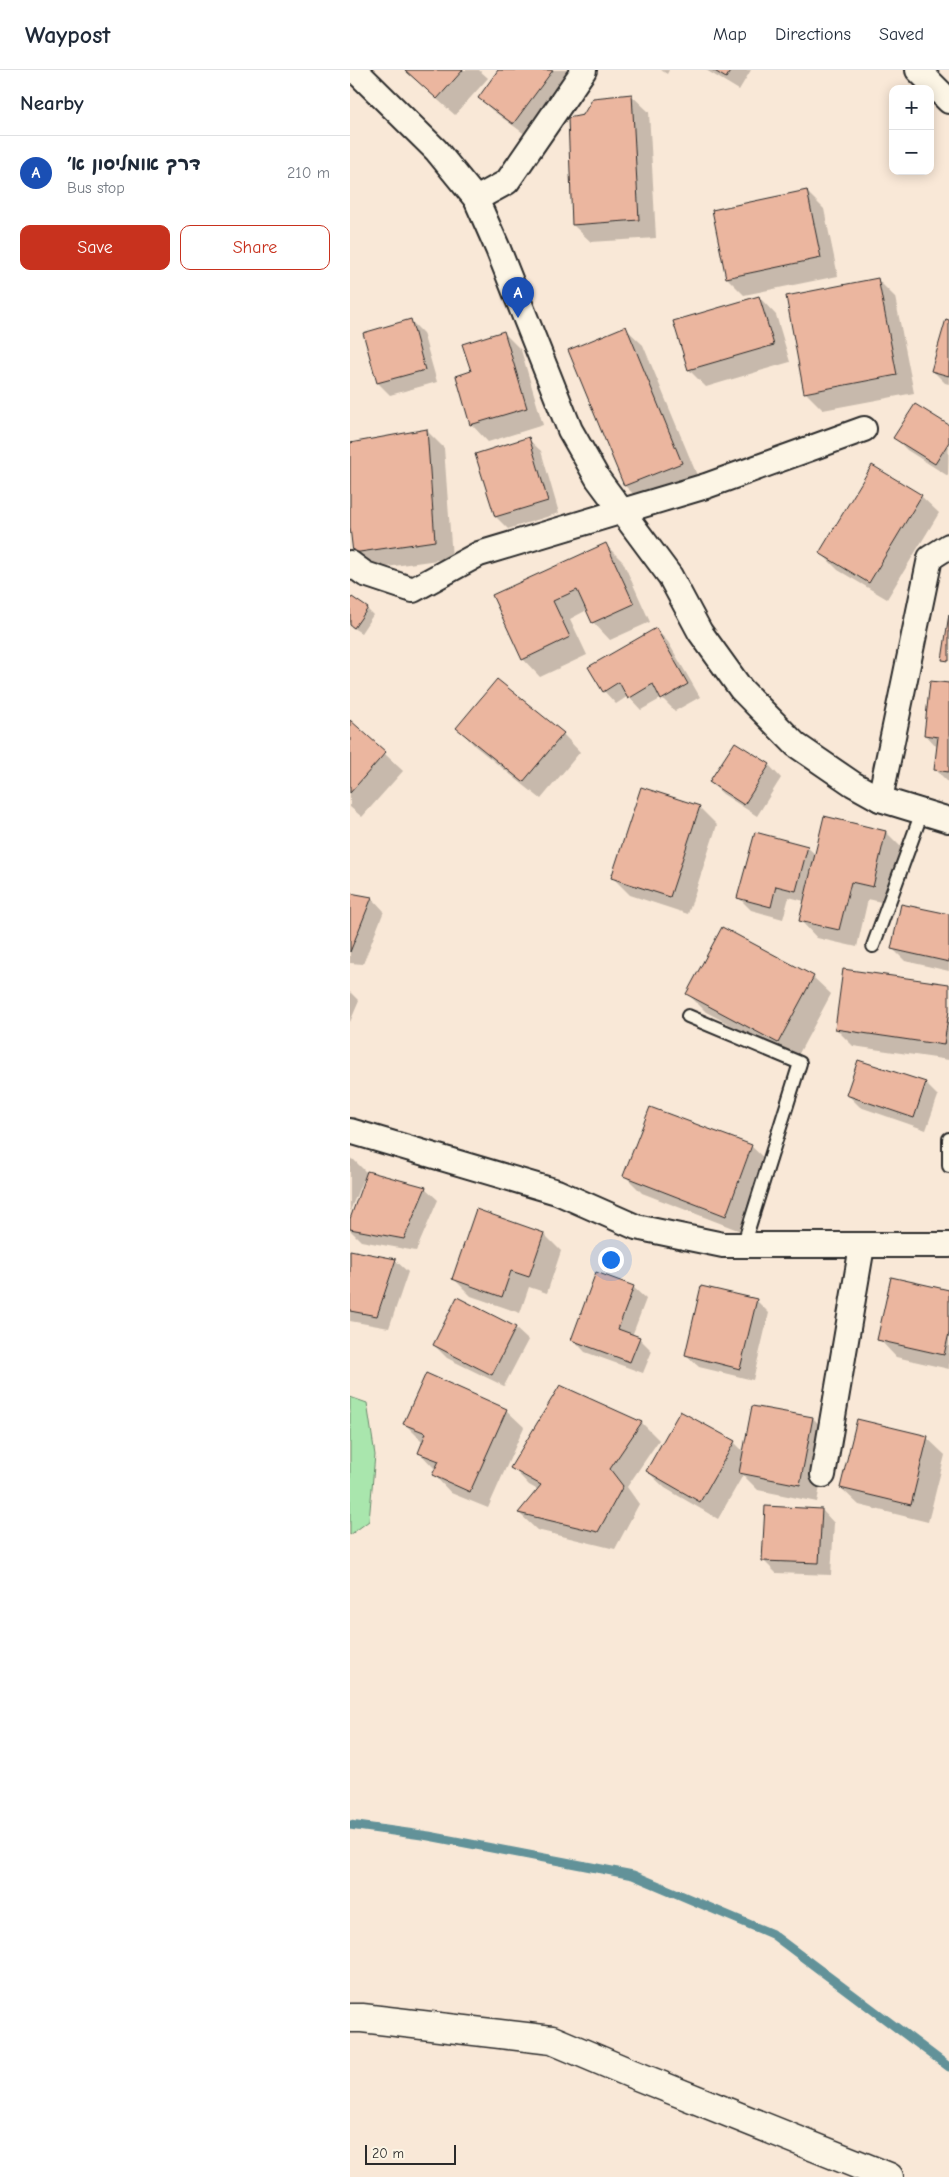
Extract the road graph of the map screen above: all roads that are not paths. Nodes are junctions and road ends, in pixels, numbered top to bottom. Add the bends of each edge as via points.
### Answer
1 (355, 70) edge
2 (584, 70) edge
3 (918, 70) edge
4 (949, 101) edge
5 (476, 199) junction
6 (864, 429) dead end
7 (622, 510) junction
8 (949, 546) edge
9 (350, 563) edge
10 (880, 799) junction
11 (922, 812) junction
12 (949, 820) edge
13 (874, 946) dead end
14 (688, 1016) dead end
15 (350, 1131) edge
16 (949, 1138) edge
17 (949, 1166) edge
18 (949, 1245) edge
19 (742, 1246) junction
20 (862, 1246) junction
21 (823, 1475) dead end
22 (350, 2018) edge
23 (890, 2177) edge

1 - 5 street via 436,150
2 - 5 street via 507,182
3 - 4 street
5 - 7 street via 570,430 598,480
6 - 7 street via 706,486
7 - 9 street via 479,554 413,590 365,574
7 - 10 street via 670,576 700,632 741,689 796,745
8 - 10 street via 930,558
10 - 11 street
11 - 12 street
11 - 13 lane
14 - 19 lane via 800,1063
15 - 19 street via 557,1192 636,1227
16 - 17 lane
18 - 20 street
19 - 20 street
20 - 21 street
22 - 23 street via 552,2040

